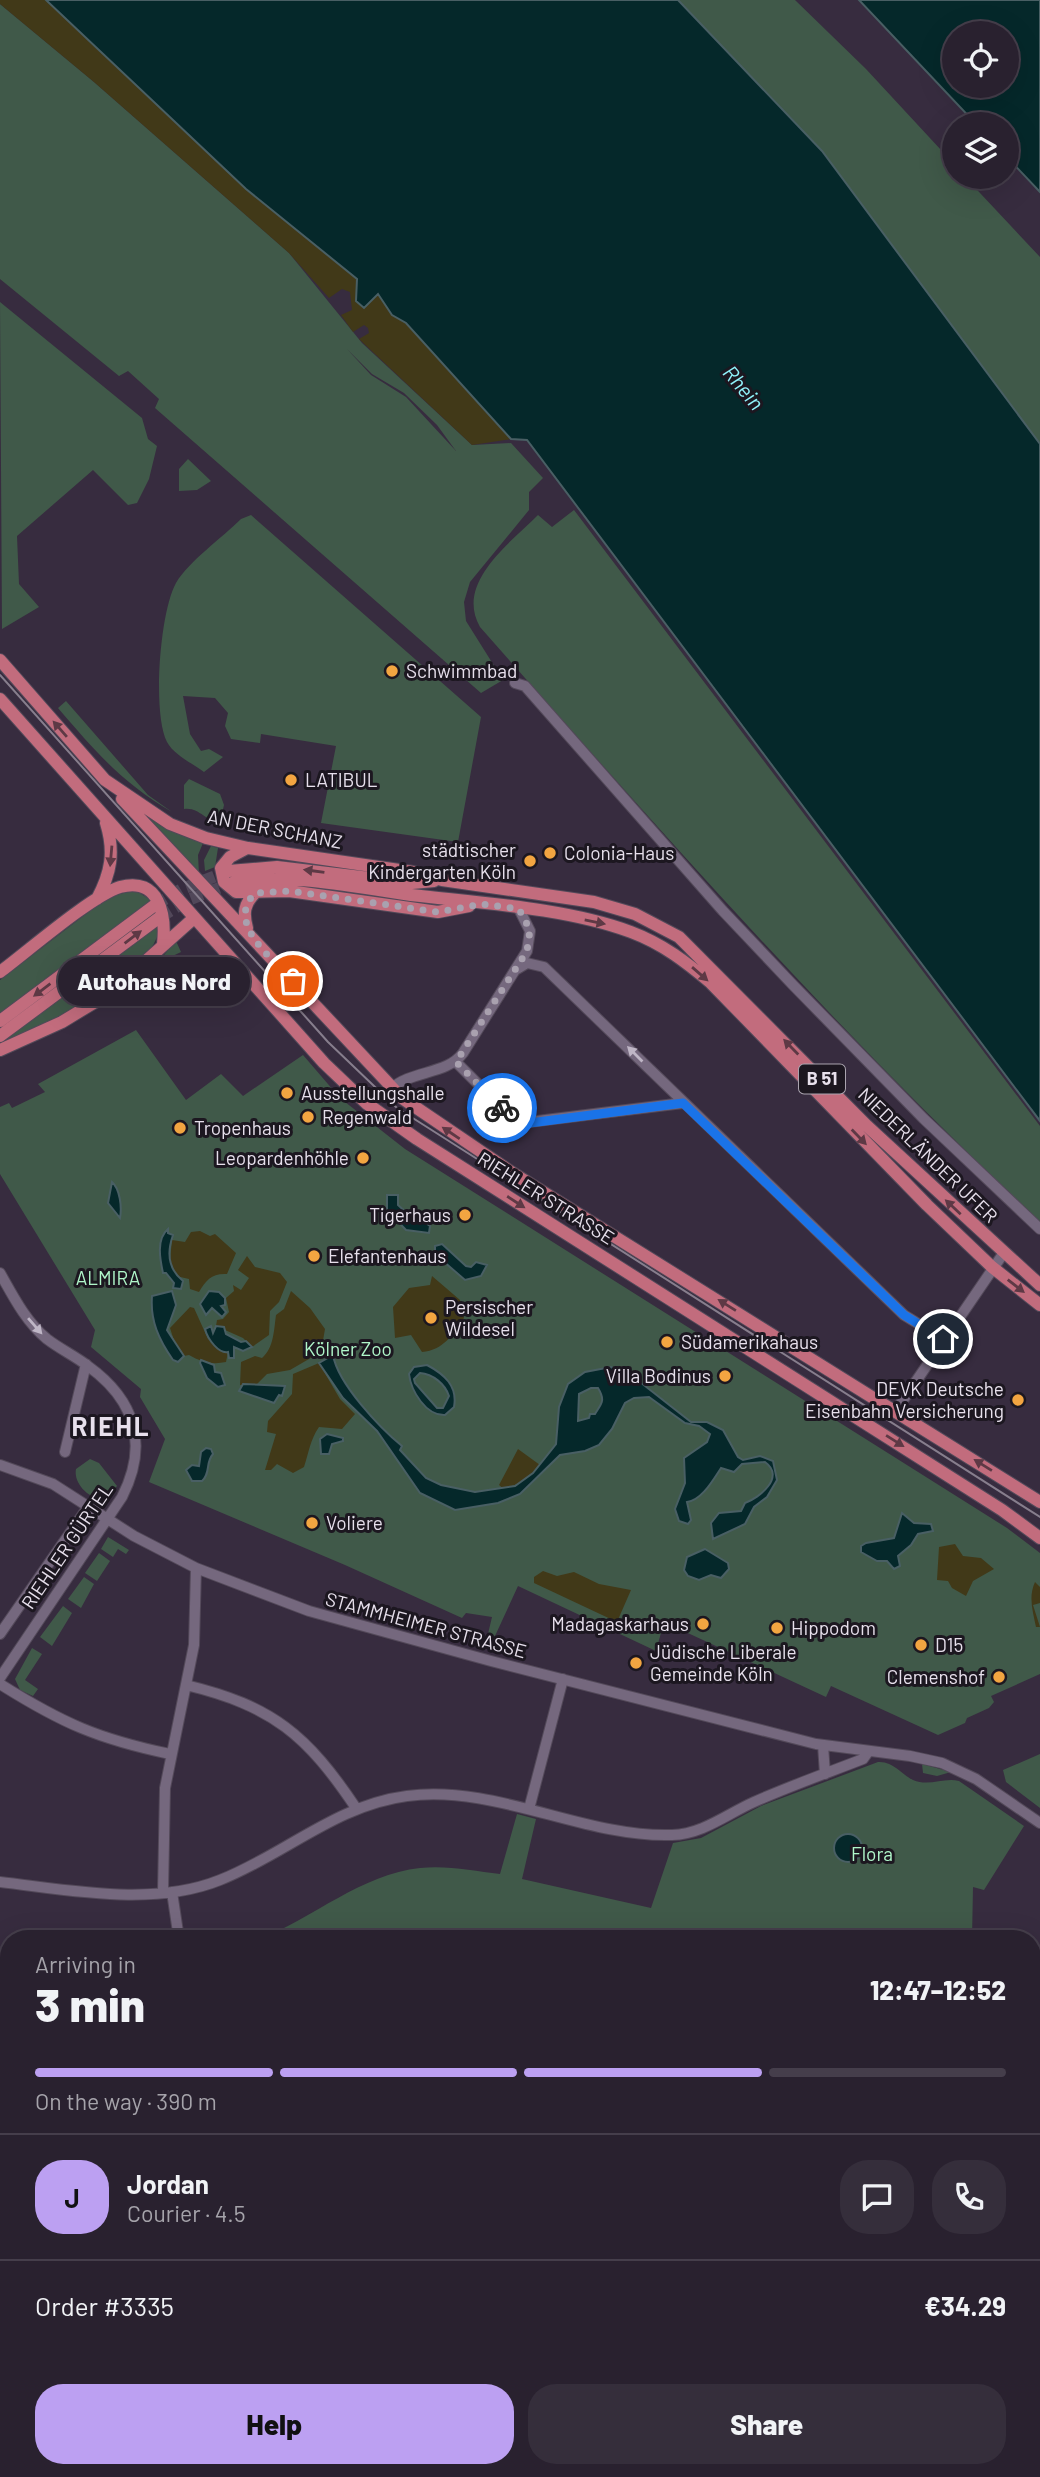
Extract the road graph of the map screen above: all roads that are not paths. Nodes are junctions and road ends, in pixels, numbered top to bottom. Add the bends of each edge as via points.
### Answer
1 (0, 660) edge
2 (515, 683) dead end
3 (0, 699) edge
4 (105, 780) junction
5 (99, 811) junction
6 (248, 848) junction
7 (442, 880) junction
8 (255, 893) junction
9 (556, 895) junction
10 (96, 900) junction
11 (482, 904) junction
12 (519, 909) junction
13 (545, 913) junction
14 (635, 914) joint
15 (194, 918) junction
16 (247, 928) junction
17 (643, 937) joint
18 (163, 944) junction
19 (517, 969) junction
20 (1, 970) edge
21 (0, 1021) edge
22 (0, 1036) edge
23 (0, 1050) edge
24 (456, 1062) junction
25 (391, 1088) junction
26 (683, 1103) junction
27 (1040, 1229) edge
28 (1003, 1254) junction
29 (992, 1267) junction
30 (0, 1273) edge
31 (1040, 1285) edge
32 (1040, 1305) edge
33 (943, 1339) junction
34 (86, 1364) junction
35 (895, 1412) junction
36 (66, 1448) dead end
37 (0, 1465) edge
38 (1040, 1502) edge
39 (88, 1507) junction
40 (108, 1518) junction
41 (1040, 1538) edge
42 (196, 1568) junction
43 (0, 1634) edge
44 (0, 1678) edge
45 (563, 1679) junction
46 (0, 1685) edge
47 (186, 1685) junction
48 (823, 1745) junction
49 (867, 1752) junction
50 (170, 1755) junction
51 (825, 1774) junction
52 (356, 1808) junction
53 (529, 1809) junction
54 (1040, 1823) edge
55 (0, 1882) edge
56 (168, 1892) junction
57 (177, 1930) edge

4 -> 1 main road, AN DER SCHANZ / B 51
2 - 27 street via 525,686 800,992
3 - 5 main road
4 - 6 main road, AN DER SCHANZ / B 51 via 170,824
4 - 16 main road, RIEHLER STRASSE
5 -> 10 main road via 113,848 107,880
5 - 15 main road, RIEHLER STRASSE
6 - 7 main road, AN DER SCHANZ / B 51
6 - 8 main road via 224,862 221,875 236,892
7 - 9 main road, AN DER SCHANZ / B 51
7 -> 11 main road, AN DER SCHANZ / B 51 via 412,883 277,867 230,877
8 - 11 main road, AN DER SCHANZ via 289,891 438,912
8 - 16 main road via 244,909
9 - 13 main road via 563,899 562,910
9 - 14 main road, AN DER SCHANZ / B 51
10 - 18 main road via 129,886 150,893 166,921
10 - 20 main road
11 - 12 main road, AN DER SCHANZ / B 51
12 - 13 main road, AN DER SCHANZ / B 51
12 - 19 street via 530,930 527,951
13 -> 17 main road, AN DER SCHANZ / B 51 via 609,925
28 -> 14 main road, NIEDERLÄNDER UFER / B 51 via 867,1126 691,945
15 - 18 main road
15 -> 41 main road, RIEHLER STRASSE via 342,1083 384,1116
16 - 25 main road, RIEHLER STRASSE
17 -> 29 main road, NIEDERLÄNDER UFER / B 51 via 664,946 711,983
18 - 23 main road via 110,993 62,1022
19 - 24 street
26 -> 19 street via 544,967 527,963
22 -> 21 main road via 158,911
24 - 25 street
24 - 26 street via 521,1123
35 -> 25 main road, RIEHLER STRASSE via 511,1172
26 - 33 street via 904,1315
28 - 29 street
28 - 31 main road, NIEDERLÄNDER UFER / B 51
29 -> 32 main road, NIEDERLÄNDER UFER / B 51
29 - 33 street
30 -> 34 street, RIEHLER GÜRTEL via 46,1339
33 - 35 street
34 - 36 street
34 - 40 street, RIEHLER GÜRTEL via 118,1395 135,1426 131,1475
38 -> 35 main road, RIEHLER STRASSE
37 - 39 street, STAMMHEIMER STRASSE via 53,1483
39 - 40 street, STAMMHEIMER STRASSE
39 - 43 street, RIEHLER GÜRTEL
40 - 42 street, STAMMHEIMER STRASSE
40 - 44 street, RIEHLER GÜRTEL
42 - 45 street, STAMMHEIMER STRASSE via 309,1611
42 - 47 street via 194,1645
45 - 48 street, STAMMHEIMER STRASSE
45 - 53 street
46 - 50 street via 71,1727
47 - 50 street
47 - 52 street via 229,1698 278,1721 320,1756
48 - 49 street, STAMMHEIMER STRASSE
48 - 51 street
49 - 51 street via 863,1759
49 - 54 street, STAMMHEIMER STRASSE via 920,1758 959,1770
50 - 56 street via 165,1788
51 - 53 street via 757,1800 708,1827 675,1835 635,1832
52 - 53 street via 403,1796 437,1794
52 - 56 street via 220,1880
55 - 56 street via 82,1892
56 - 57 street

